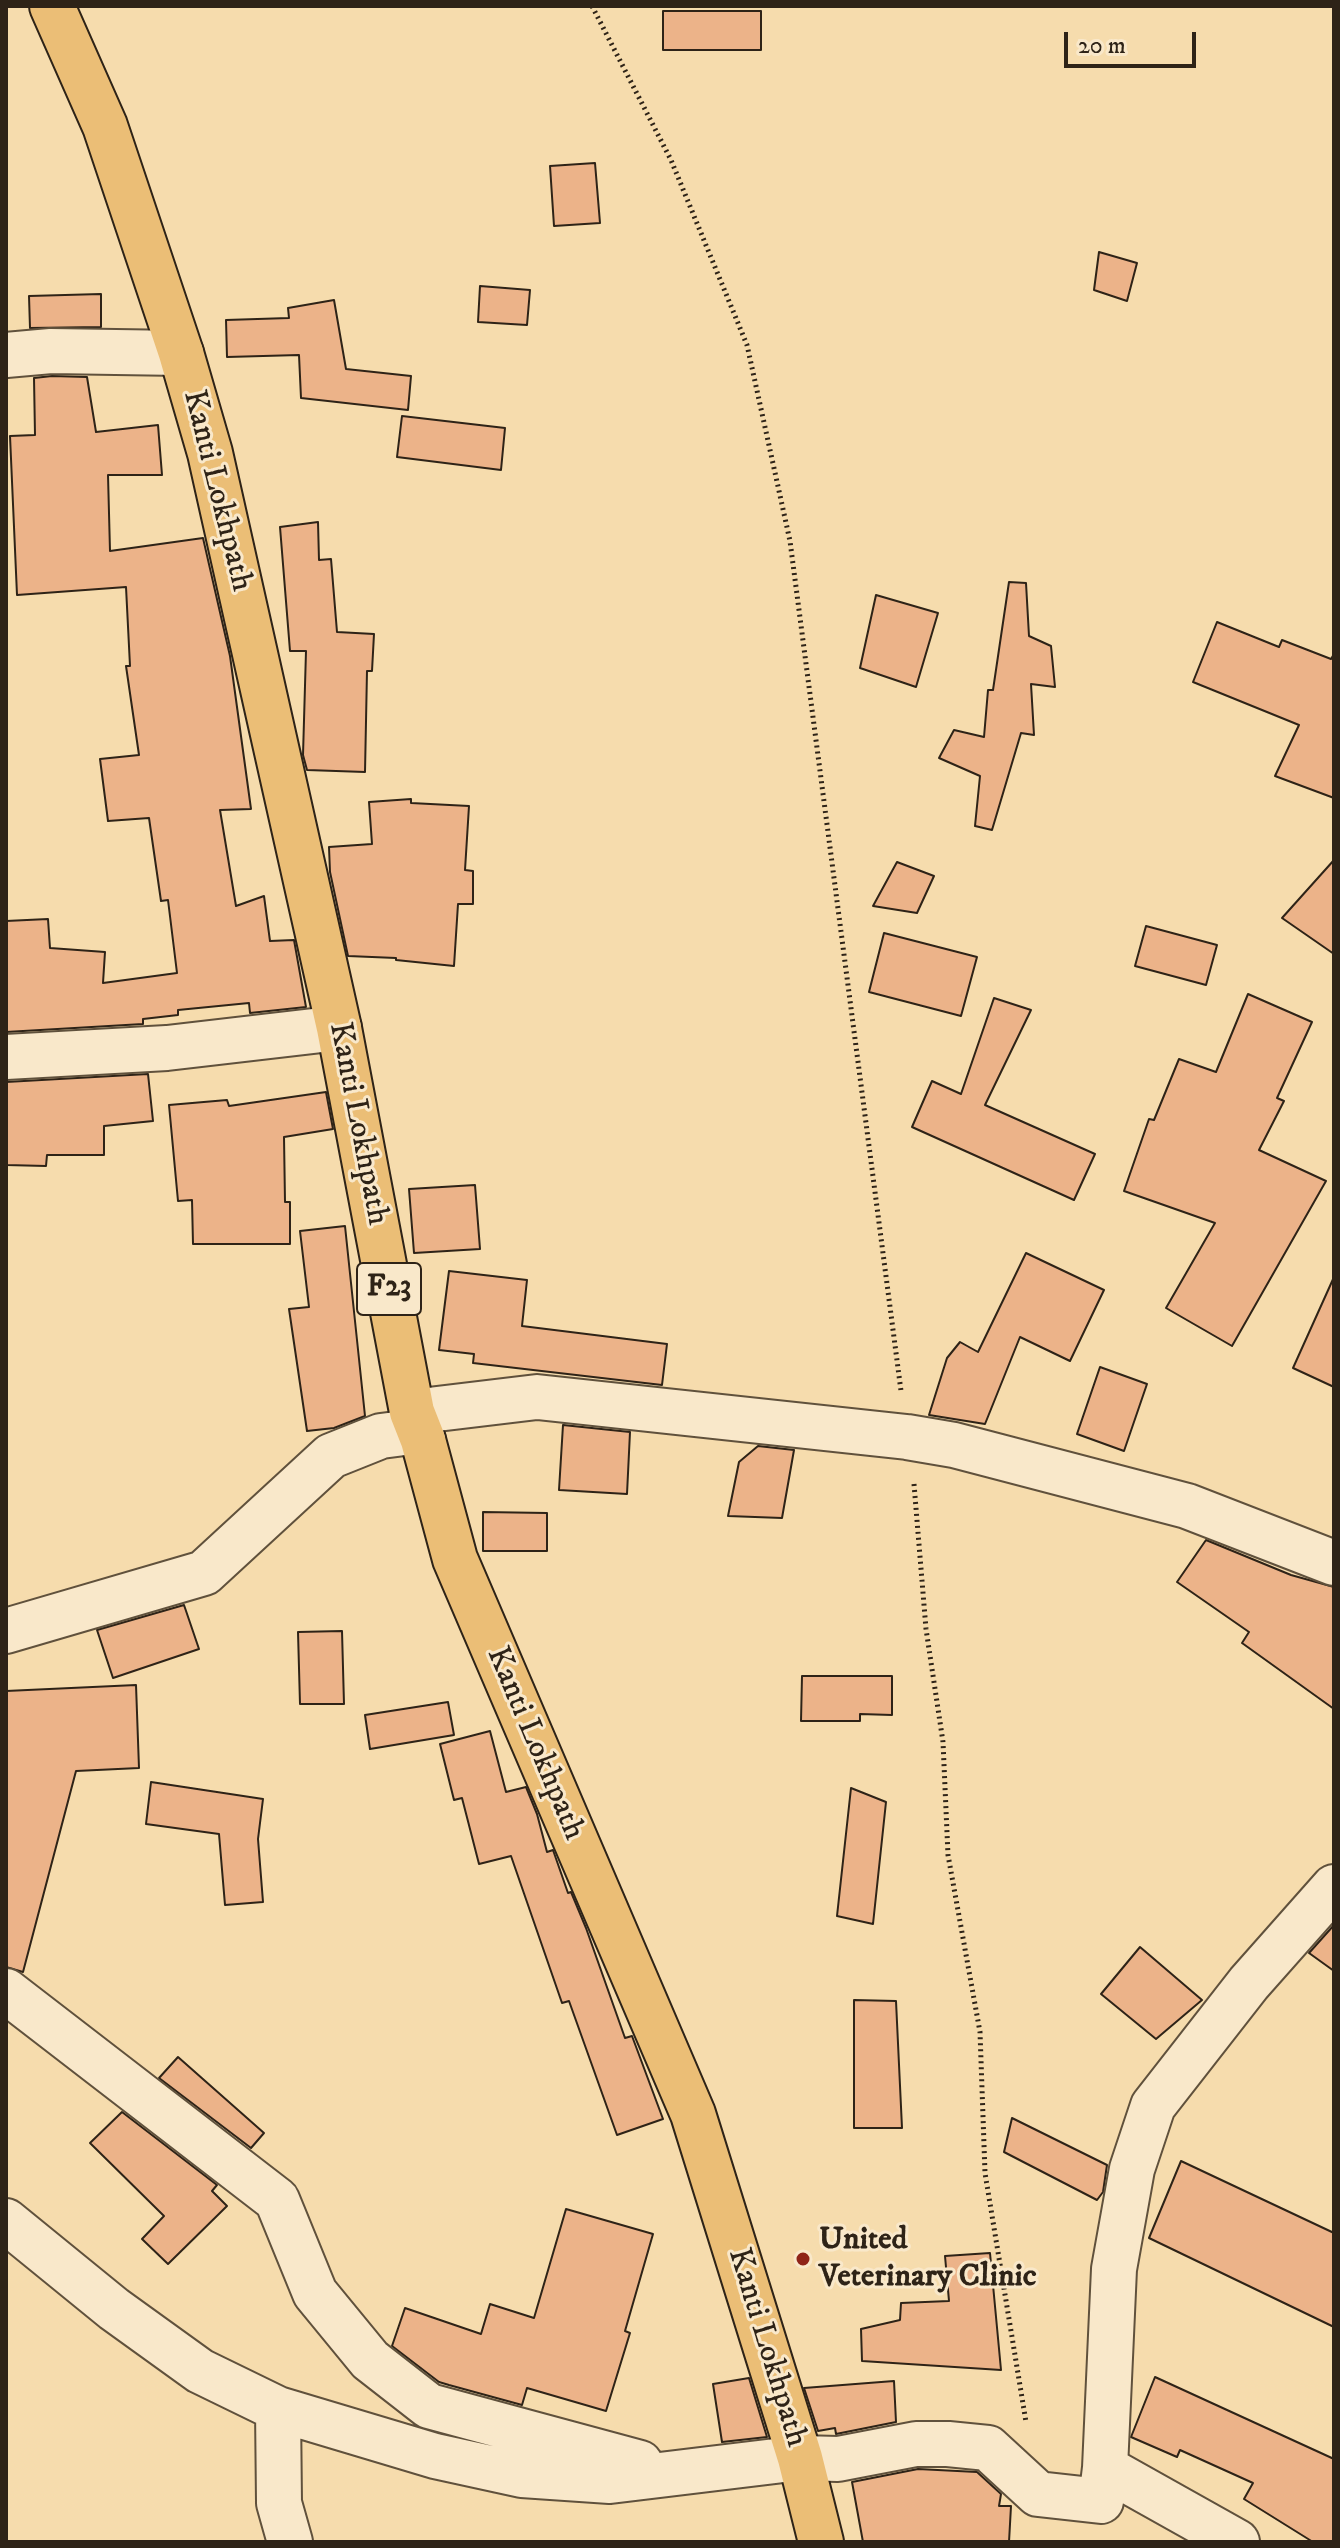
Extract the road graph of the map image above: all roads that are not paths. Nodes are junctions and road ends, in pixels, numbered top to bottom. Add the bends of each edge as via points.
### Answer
1 (52, 6) edge
2 (181, 353) junction
3 (6, 355) edge
4 (339, 1028) junction
5 (6, 1057) edge
6 (418, 1426) junction
7 (1334, 1563) edge
8 (6, 1631) edge
9 (1334, 1887) edge
10 (6, 1991) edge
11 (6, 2221) edge
12 (278, 2409) junction
13 (800, 2458) junction
14 (1105, 2468) junction
15 (678, 2473) junction
16 (290, 2542) edge
17 (821, 2542) edge
18 (1237, 2542) edge

1 - 2 main road, Kanti Lokhpath / F23 via 105,126
2 - 3 street
2 - 4 main road, Kanti Lokhpath / F23 via 216,475
4 - 5 street via 167,1048
4 - 6 main road, Kanti Lokhpath / F23
6 - 7 street via 537,1397 907,1437 1187,1506
6 - 8 street via 331,1456 204,1573
6 - 13 main road, Kanti Lokhpath / F23 via 455,1559 693,2114
9 - 14 street via 1249,1983 1153,2106 1132,2169 1114,2269
10 - 15 street via 277,2200 315,2293 370,2360 429,2406
11 - 12 street via 200,2371
12 - 15 street via 435,2456 522,2475 610,2481
12 - 16 street via 279,2503
13 - 14 street via 838,2459 916,2444 988,2448 1038,2494 1101,2501
13 - 15 street
13 - 17 main road, Kanti Lokhpath / F23
14 - 18 street

